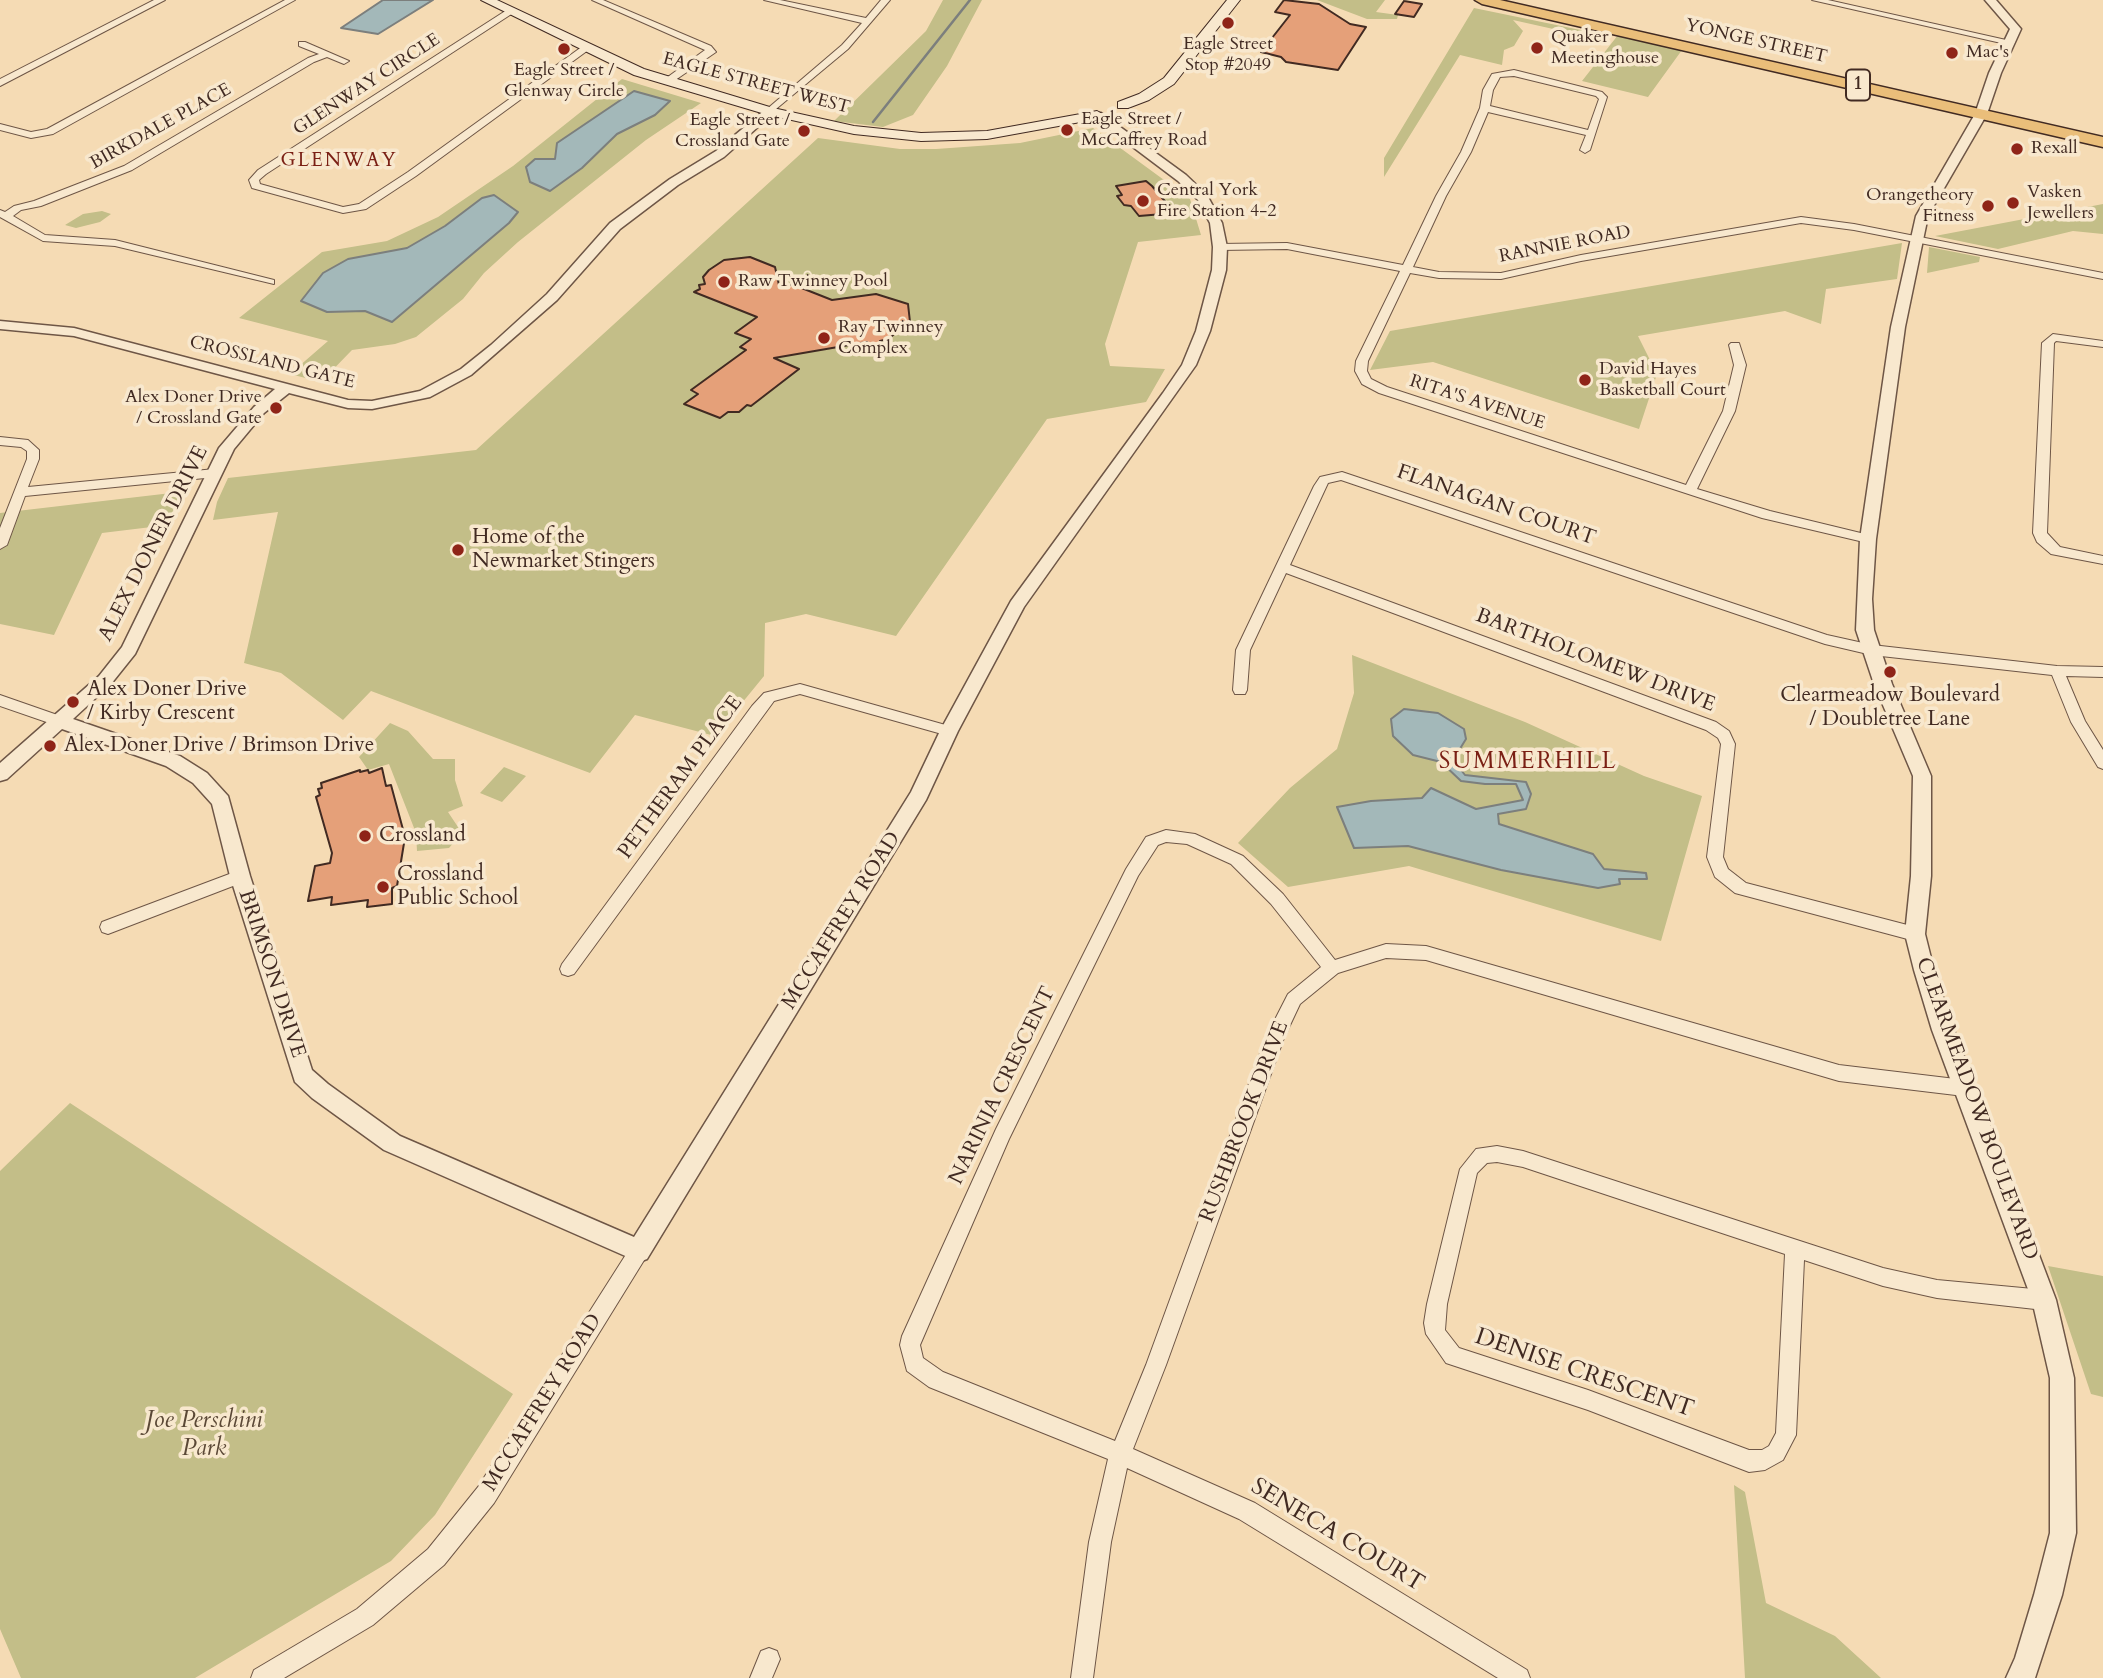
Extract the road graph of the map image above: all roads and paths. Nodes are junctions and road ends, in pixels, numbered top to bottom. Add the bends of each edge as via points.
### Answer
1 (161, 0) edge
2 (291, 0) edge
3 (487, 0) edge
4 (596, 0) edge
5 (768, 0) edge
6 (886, 0) edge
7 (1234, 0) edge
8 (1482, 0) edge
9 (1527, 0) edge
10 (1816, 0) edge
11 (1990, 0) edge
12 (510, 11) junction
13 (867, 21) junction
14 (2010, 43) junction
15 (302, 44) dead end
16 (586, 48) junction
17 (325, 55) junction
18 (344, 61) dead end
19 (668, 80) junction
20 (0, 83) edge
21 (1123, 105) joint
22 (1485, 108) junction
23 (1984, 108) junction
24 (770, 111) junction
25 (1097, 115) junction
26 (0, 127) edge
27 (2103, 129) edge
28 (1590, 132) junction
29 (2103, 142) edge
30 (1585, 150) dead end
31 (4, 214) edge
32 (1916, 240) junction
33 (1220, 247) junction
34 (1405, 270) junction
35 (2103, 276) edge
36 (270, 282) dead end
37 (0, 325) edge
38 (2103, 344) edge
39 (1735, 345) dead end
40 (285, 389) junction
41 (0, 440) edge
42 (215, 473) junction
43 (1690, 491) junction
44 (20, 492) junction
45 (1868, 539) junction
46 (0, 545) edge
47 (2103, 560) edge
48 (1282, 567) junction
49 (1872, 650) junction
50 (2057, 671) junction
51 (2103, 672) edge
52 (1240, 690) dead end
53 (0, 700) edge
54 (61, 722) junction
55 (949, 731) junction
56 (2103, 763) edge
57 (0, 774) edge
58 (240, 876) junction
59 (108, 927) dead end
60 (1915, 934) junction
61 (1332, 968) junction
62 (568, 969) dead end
63 (1964, 1088) junction
64 (1795, 1249) junction
65 (639, 1251) junction
66 (2044, 1300) junction
67 (1120, 1454) junction
68 (262, 1678) edge
69 (1082, 1678) edge
70 (1519, 1678) edge
71 (2020, 1678) edge

1 - 20 street
2 - 26 street via 50,132 32,135
3 - 12 main road, EAGLE STREET WEST
4 - 19 street via 711,52
5 - 13 street
6 - 13 street
7 - 21 main road, EAGLE STREET WEST via 1169,81
8 - 23 main road, YONGE STREET / 1
9 - 23 main road, YONGE STREET / 1
10 - 14 street
11 - 14 street via 2016,29
12 - 16 main road, EAGLE STREET WEST
12 - 16 street, GLENWAY CIRCLE via 262,172 254,180 256,186 343,209 362,207
13 - 24 street via 845,47
14 - 23 street, CLEARMEADOW BOULEVARD
15 - 17 street
16 - 19 main road, EAGLE STREET WEST
17 - 18 street
17 - 31 street, BIRKDALE PLACE via 128,168
19 - 24 main road, EAGLE STREET WEST
21 - 25 street, EAGLE STREET WEST
22 - 28 street
22 - 28 street, RITA'S AVENUE via 1488,90 1500,72 1550,81 1604,99
22 - 34 street, RITA'S AVENUE
23 - 27 main road, YONGE STREET / 1
23 - 29 main road, YONGE STREET / 1
23 - 32 street, CLEARMEADOW BOULEVARD via 1933,194
24 - 25 main road, EAGLE STREET WEST via 854,130 921,137 987,135
24 - 40 street, CROSSLAND GATE via 720,154 615,226 552,297 457,378 425,394 372,405
25 - 33 street, MCCAFFREY ROAD via 1203,198 1216,223
28 - 30 street
31 - 36 street via 43,238 115,243
32 - 34 street, RANNIE ROAD via 1801,220 1501,276
32 - 35 street, RANNIE ROAD
32 - 45 street, CLEARMEADOW BOULEVARD via 1898,327
33 - 34 street, RANNIE ROAD via 1287,246
33 - 55 street, MCCAFFREY ROAD via 1213,299 1189,365 1017,605
34 - 43 street, RITA'S AVENUE via 1362,361 1360,371 1366,381
37 - 40 street, CROSSLAND GATE via 74,332
38 - 47 street via 2053,337 2048,343 2040,533 2056,551
39 - 43 street via 1740,365 1729,411
40 - 42 street, ALEX DONER DRIVE via 259,410 227,448
41 - 44 street via 24,443 33,450
42 - 44 street
42 - 54 street, ALEX DONER DRIVE via 129,650
43 - 45 street, RITA'S AVENUE
44 - 46 street
45 - 49 street, CLEARMEADOW BOULEVARD via 1865,630
48 - 49 street, FLANAGAN COURT via 1320,486 1324,480 1342,476 1756,618
48 - 52 street, FLANAGAN COURT via 1243,650
48 - 60 street, BARTHOLOMEW DRIVE via 1711,726 1728,744 1715,857 1721,873 1741,888
49 - 50 street
49 - 60 street, CLEARMEADOW BOULEVARD via 1922,776
50 - 51 street
50 - 56 street via 2078,722
53 - 54 street
54 - 57 street, ALEX DONER DRIVE
54 - 58 street, BRIMSON DRIVE via 173,761 200,778 220,801
55 - 62 street, PETHERAM PLACE via 800,690 769,697
55 - 65 street, MCCAFFREY ROAD via 891,842
58 - 59 street
58 - 65 street, BRIMSON DRIVE via 303,1074 320,1091 392,1143
60 - 63 street, CLEARMEADOW BOULEVARD
61 - 63 street, RUSHBROOK DRIVE via 1386,951 1426,953 1839,1073
61 - 67 street, RUSHBROOK DRIVE via 1294,999 1275,1037
61 - 67 street, NARINIA CRESCENT via 1277,899 1237,860 1189,838 1166,836 1152,841 1002,1135 912,1336 914,1364 926,1375
63 - 66 street, CLEARMEADOW BOULEVARD
64 - 64 street, DENISE CRESCENT via 1523,1159 1483,1155 1469,1169 1437,1304 1436,1334 1453,1356 1588,1400 1749,1461 1765,1460 1776,1453 1786,1436
64 - 66 street, DENISE CRESCENT via 1937,1289
65 - 68 street, MCCAFFREY ROAD via 486,1495 436,1557 365,1617
66 - 71 street, CLEARMEADOW BOULEVARD via 2062,1378 2063,1533 2049,1595
67 - 69 street, RUSHBROOK DRIVE via 1100,1542
67 - 70 street, SENECA COURT via 1247,1511

